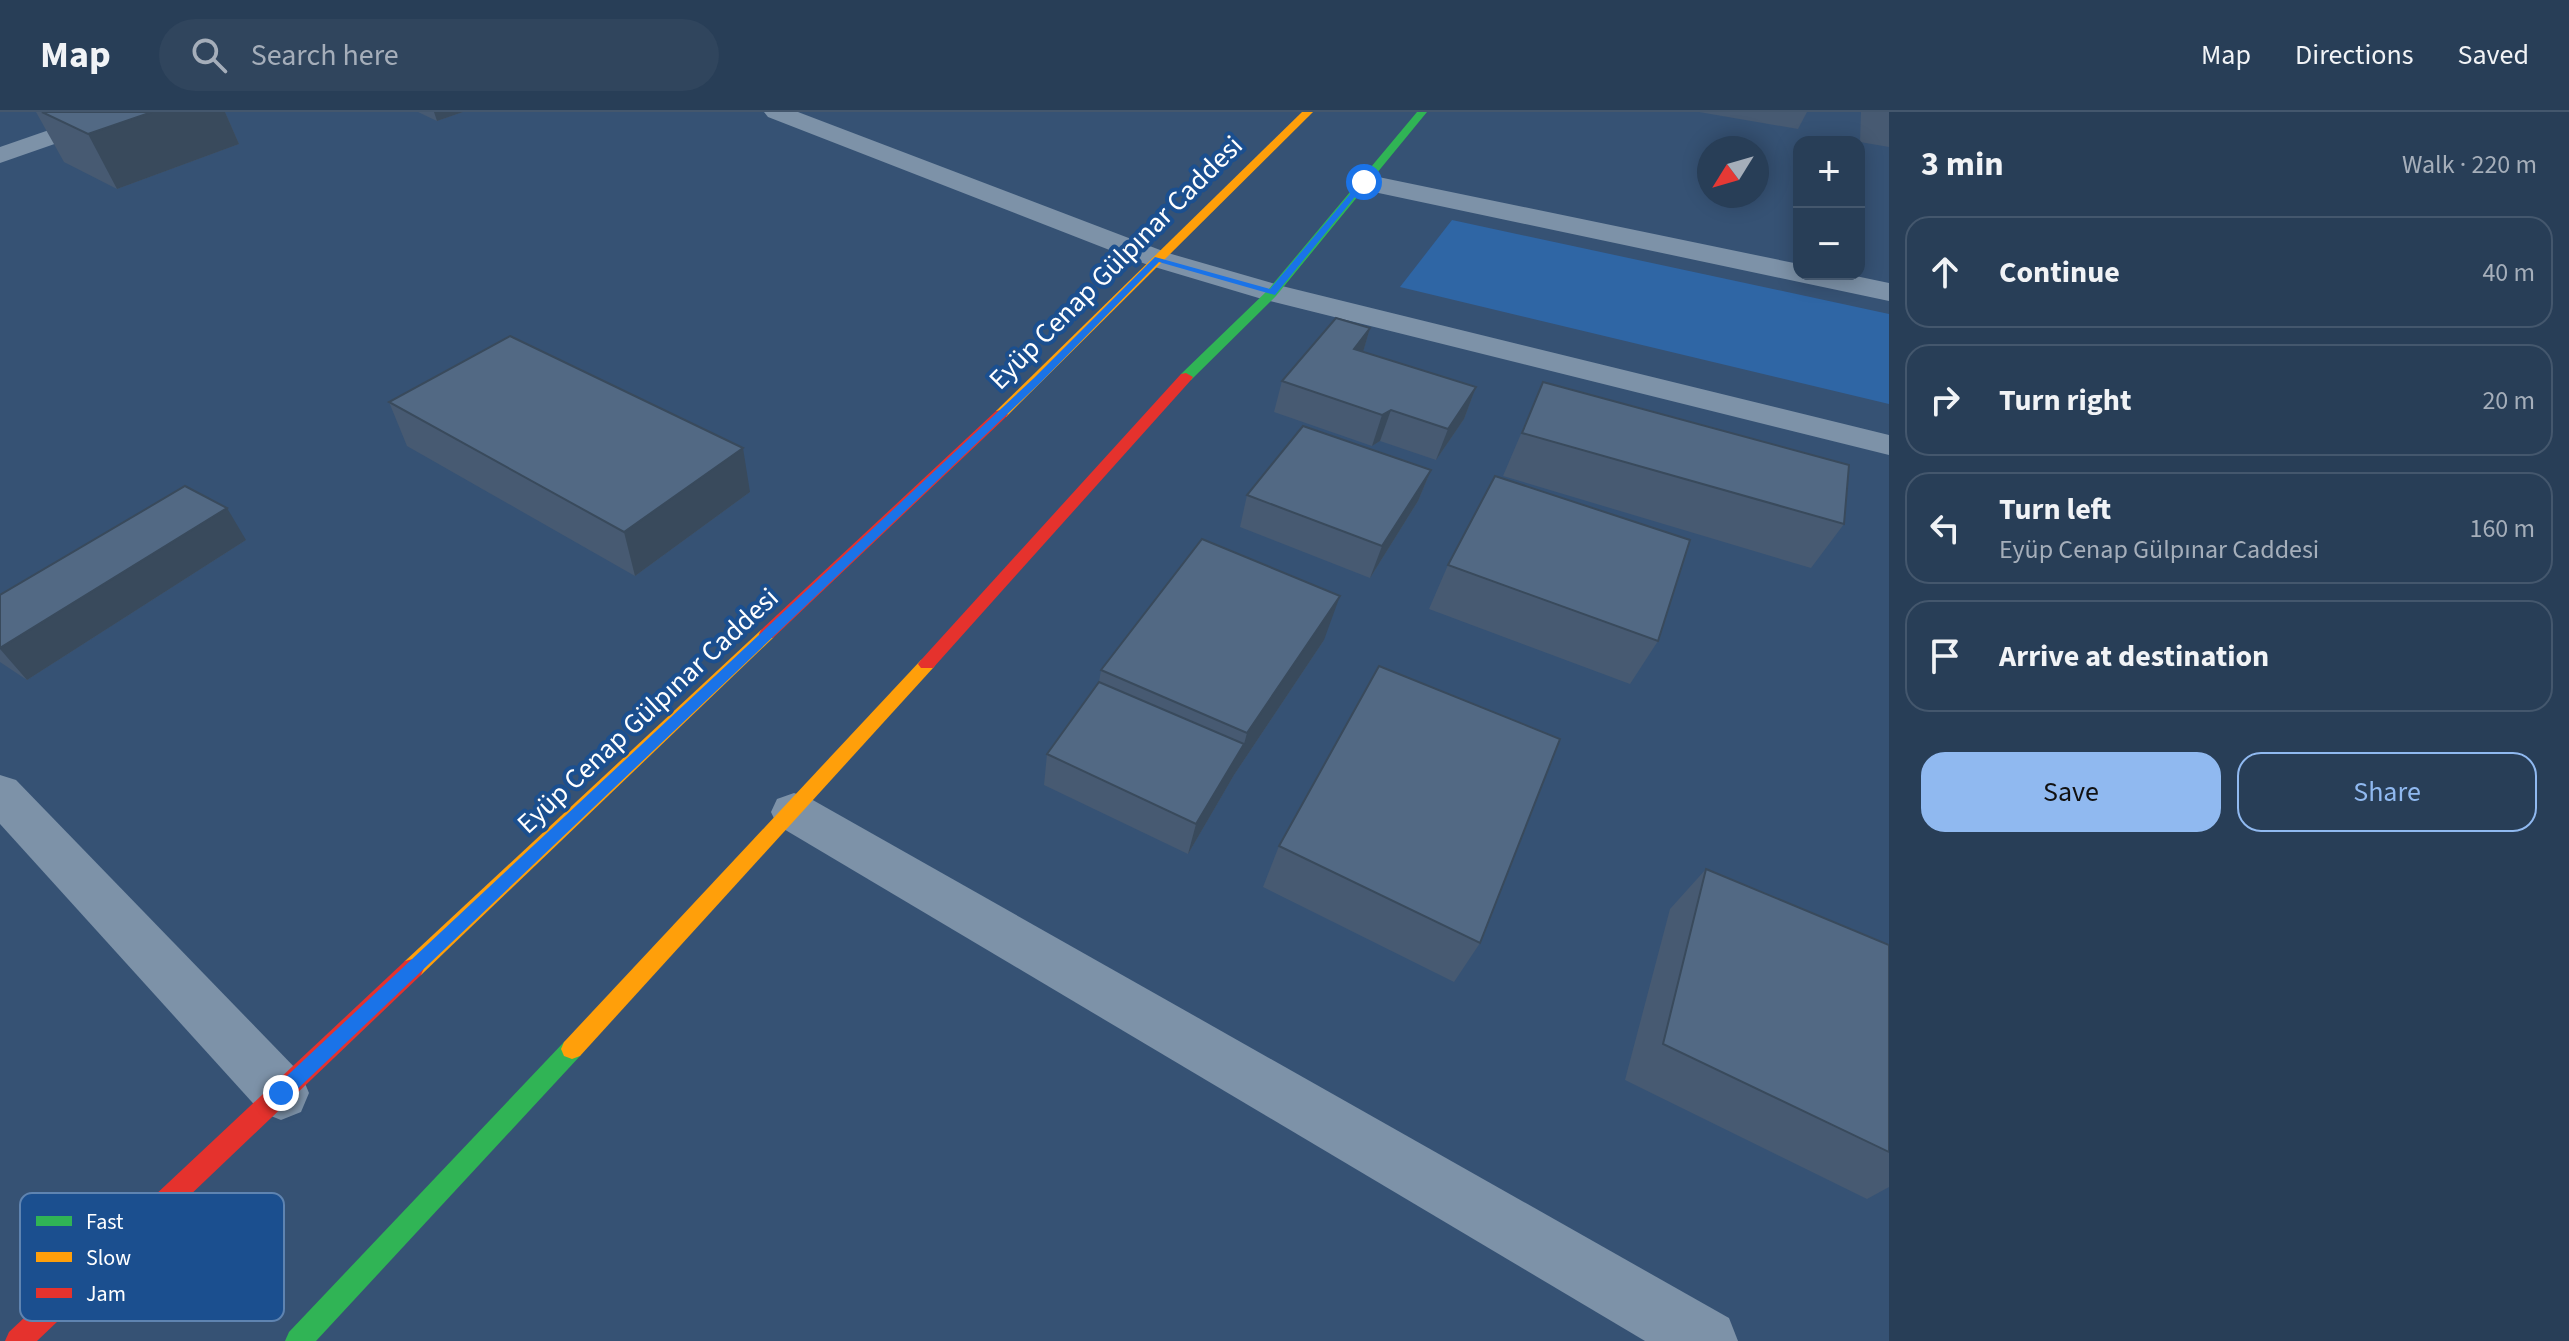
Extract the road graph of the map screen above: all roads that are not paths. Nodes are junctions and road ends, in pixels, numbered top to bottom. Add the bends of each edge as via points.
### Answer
1 (124, 112) edge
2 (776, 112) edge
3 (1308, 112) edge
4 (1422, 112) edge
5 (0, 155) edge
6 (1364, 182) junction
7 (1158, 259) junction
8 (1793, 271) edge
9 (1834, 280) edge
10 (1889, 292) edge
11 (1272, 293) junction
12 (1889, 445) edge
13 (0, 793) edge
14 (794, 812) junction
15 (281, 1093) junction
16 (175, 1193) edge
17 (39, 1321) edge
18 (18, 1341) edge
19 (298, 1341) edge
20 (1706, 1341) edge

1 - 5 street
2 - 7 street
3 - 7 main road, Eyüp Cenap Gülpınar Caddesi
4 - 6 main road
6 - 8 street
6 - 11 main road
7 - 11 street
7 - 15 main road, Eyüp Cenap Gülpınar Caddesi via 1037,380
9 - 10 street
11 - 12 street
11 - 14 main road via 1190,373
13 - 15 street
14 - 19 main road
14 - 20 street
15 - 16 main road, Eyüp Cenap Gülpınar Caddesi
17 - 18 main road, Eyüp Cenap Gülpınar Caddesi

